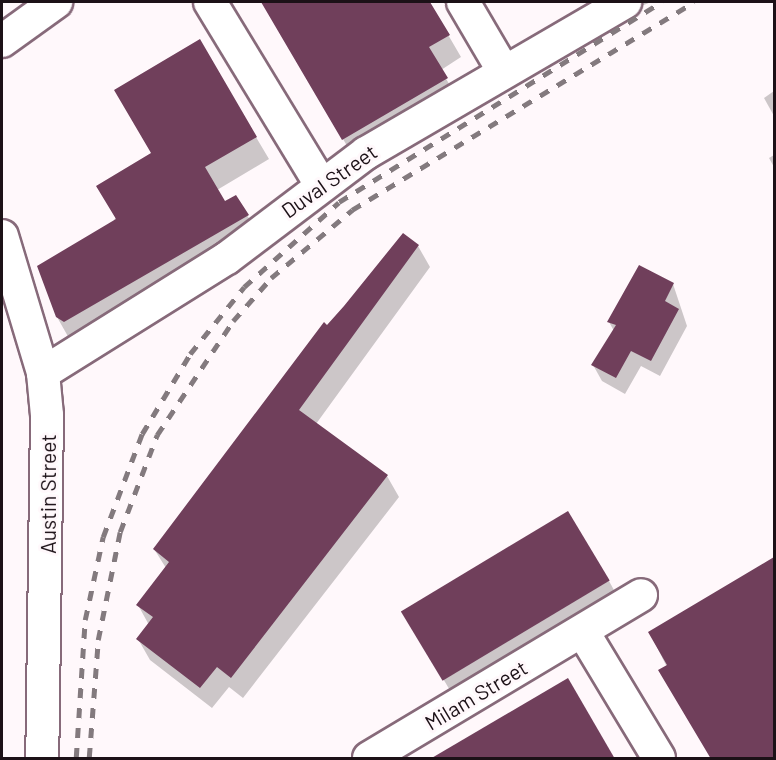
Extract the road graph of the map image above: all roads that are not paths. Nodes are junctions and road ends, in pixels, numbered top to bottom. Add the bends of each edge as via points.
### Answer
1 (56, 2) edge
2 (210, 2) edge
3 (463, 2) edge
4 (624, 2) edge
5 (2, 41) edge
6 (504, 72) junction
7 (320, 183) junction
8 (2, 236) edge
9 (43, 373) junction
10 (641, 595) dead end
11 (582, 632) junction
12 (42, 759) edge
13 (369, 759) edge
14 (659, 759) edge

1 - 5 street
2 - 7 street
3 - 6 street
4 - 6 street, Duval Street
6 - 7 street, Duval Street
7 - 9 street, Duval Street via 227,258
8 - 9 street, Austin Street
9 - 12 street, Austin Street via 49,538
10 - 11 street, Milam Street
11 - 13 street, Milam Street
11 - 14 street

